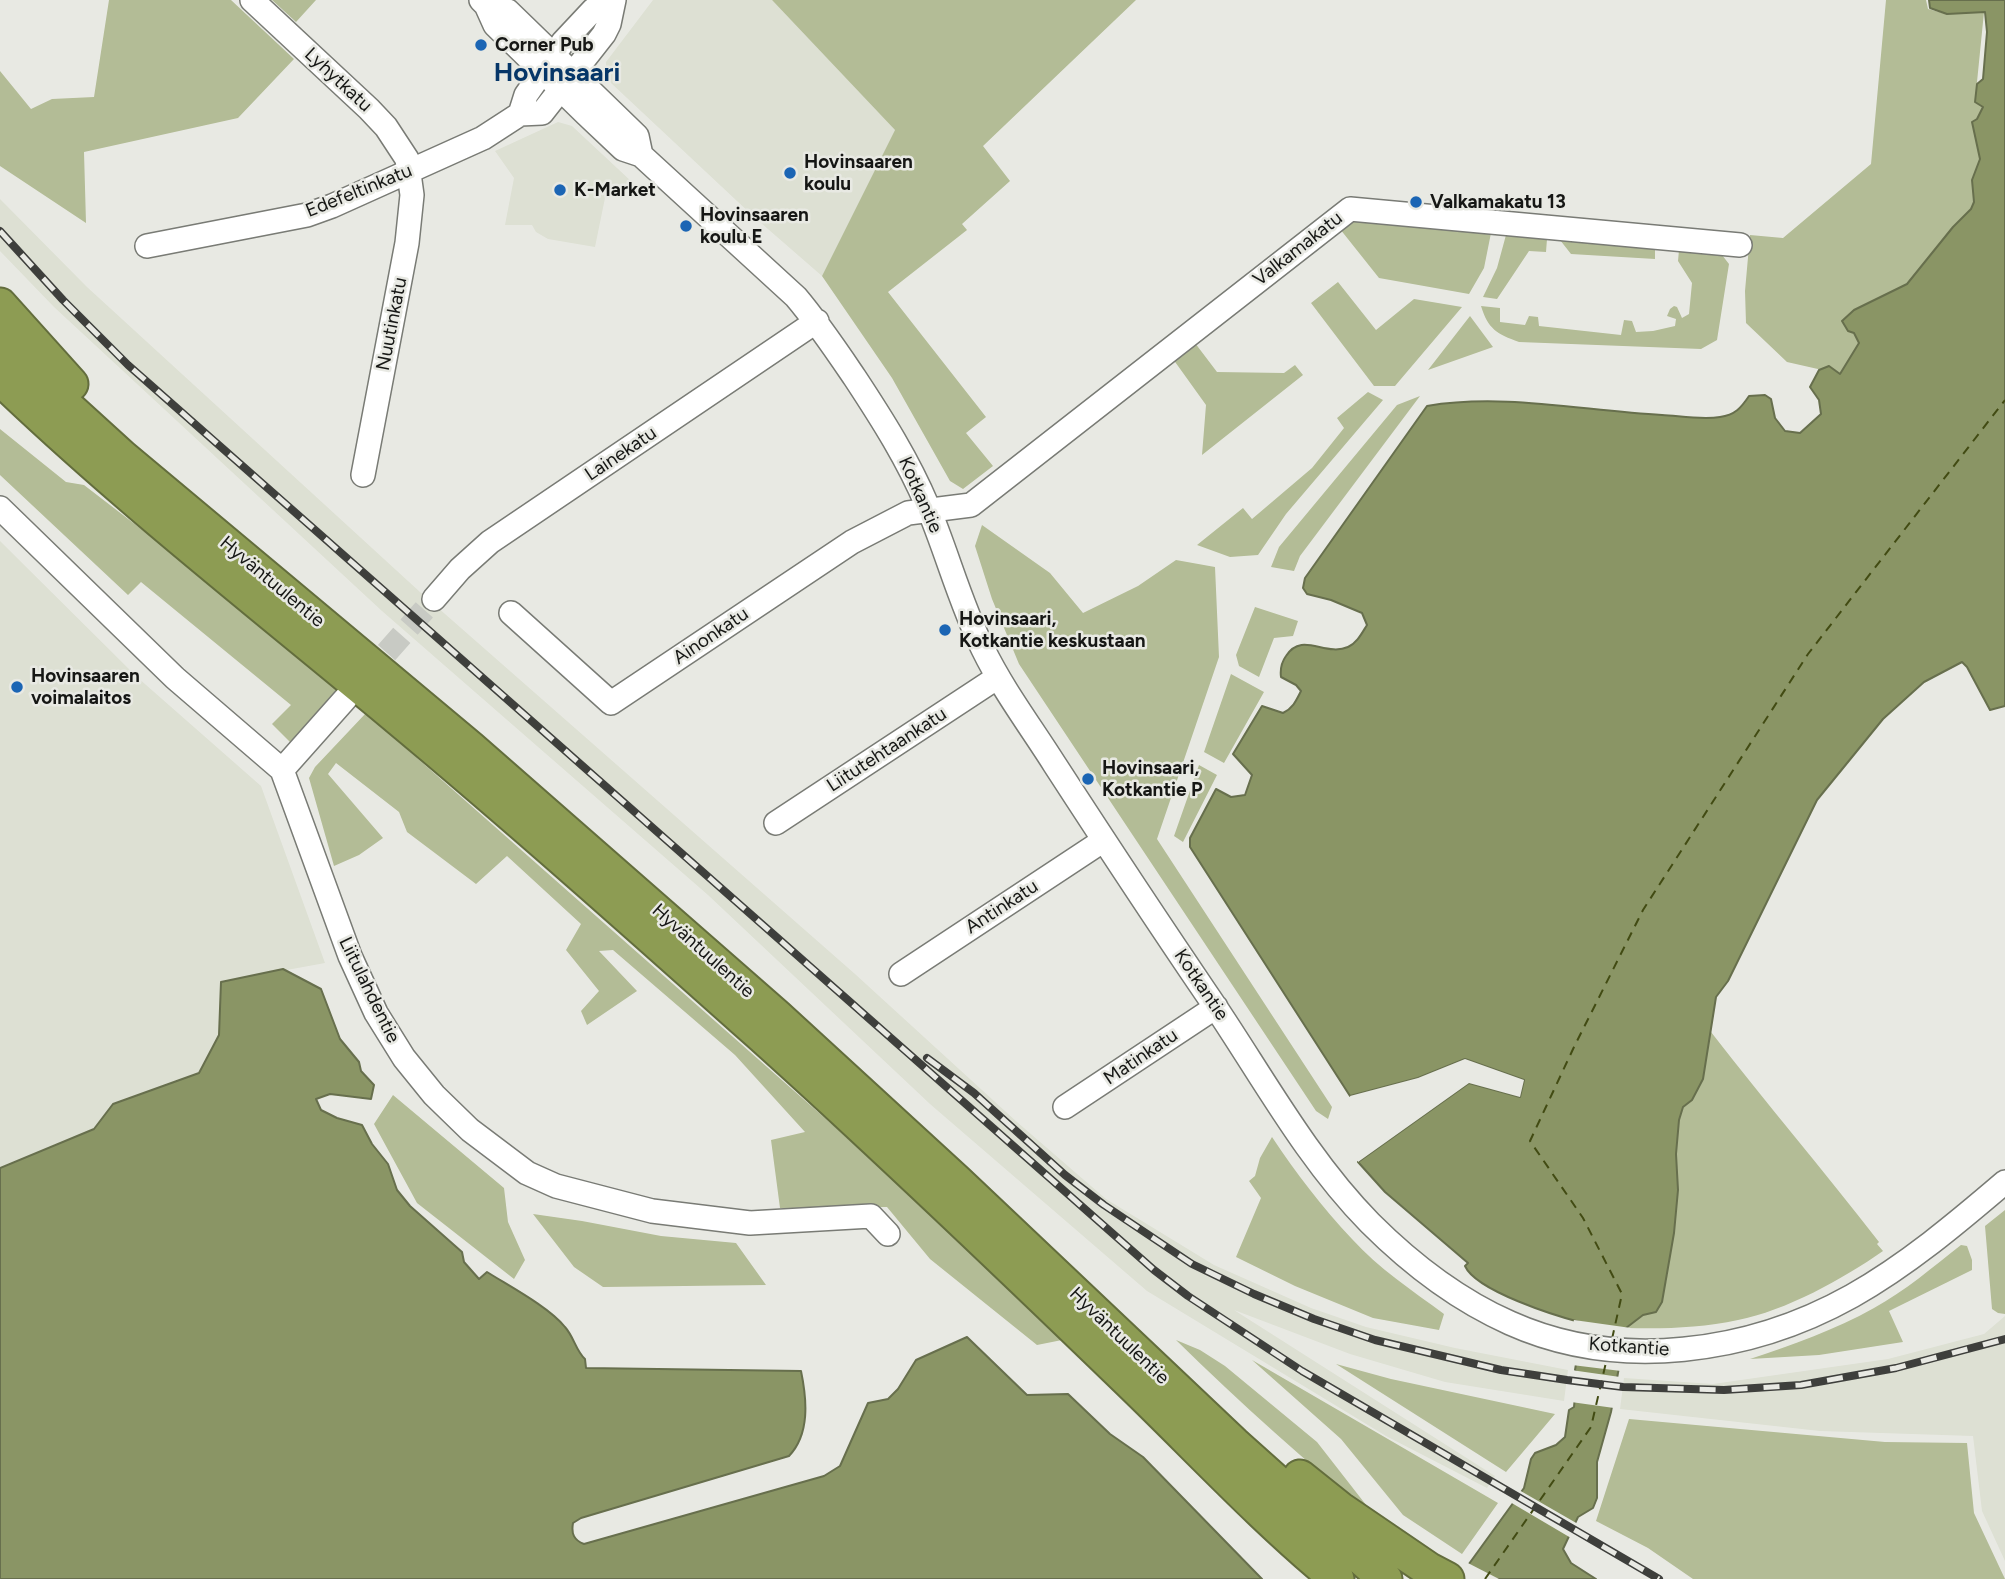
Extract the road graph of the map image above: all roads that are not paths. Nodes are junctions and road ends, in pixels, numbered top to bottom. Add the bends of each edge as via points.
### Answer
1 (252, 0) edge
2 (614, 1) edge
3 (483, 2) edge
4 (548, 63) junction
5 (566, 81) junction
6 (520, 114) junction
7 (409, 172) junction
8 (1740, 245) dead end
9 (147, 246) dead end
10 (0, 305) edge
11 (817, 321) junction
12 (0, 346) edge
13 (0, 379) edge
14 (363, 475) dead end
15 (0, 508) edge
16 (929, 510) junction
17 (251, 564) junction
18 (434, 599) tunnel mouth
19 (511, 613) dead end
20 (998, 677) junction
21 (346, 698) tunnel mouth
22 (282, 770) junction
23 (776, 823) dead end
24 (1104, 840) junction
25 (901, 974) dead end
26 (1216, 1007) junction
27 (1065, 1107) dead end
28 (2005, 1182) edge
29 (888, 1234) dead end
30 (1165, 1380) junction
31 (1437, 1574) edge
32 (1337, 1579) edge
33 (1385, 1579) edge

1 - 7 street, Lyhytkatu via 386,127 407,159
2 - 4 street via 593,10
2 - 5 street via 609,24
3 - 4 street, Kotkantie via 508,11
4 - 5 street, Kotkantie
4 - 6 street via 526,95
5 - 6 street, Edefeltinkatu via 542,113
5 - 11 street, Kotkantie via 637,135 641,155
6 - 7 street, Edefeltinkatu via 483,138
7 - 9 street, Edefeltinkatu via 307,215
7 - 14 street, Nuutinkatu via 412,195 407,243
8 - 16 street, Valkamakatu via 1350,209 971,505
10 - 17 highway via 74,388
11 - 16 street, Kotkantie via 901,451
11 - 18 street, Lainekatu via 490,542
12 - 17 highway, Hyväntuulentie via 122,457
13 - 32 highway, Hyväntuulentie via 760,1033 941,1199 1216,1468
15 - 22 street, Liitulahdentie via 175,678
16 - 19 street, Ainonkatu via 908,513 852,542 611,703
16 - 20 street, Kotkantie
17 - 30 highway, Hyväntuulentie via 776,1016
20 - 23 street, Liitutehtaankatu
20 - 24 street, Kotkantie
21 - 22 street
22 - 29 street, Liitulahdentie via 349,956 376,1013 434,1095 527,1174 652,1212 750,1223 871,1216
24 - 25 street, Antinkatu
24 - 26 street, Kotkantie
26 - 27 street, Matinkatu
26 - 28 street, Kotkantie via 1334,1181 1397,1249 1483,1310 1537,1334 1570,1342 1644,1351 1681,1350 1777,1329 1887,1275
30 - 31 highway via 1246,1430 1315,1490
30 - 33 highway, Hyväntuulentie

